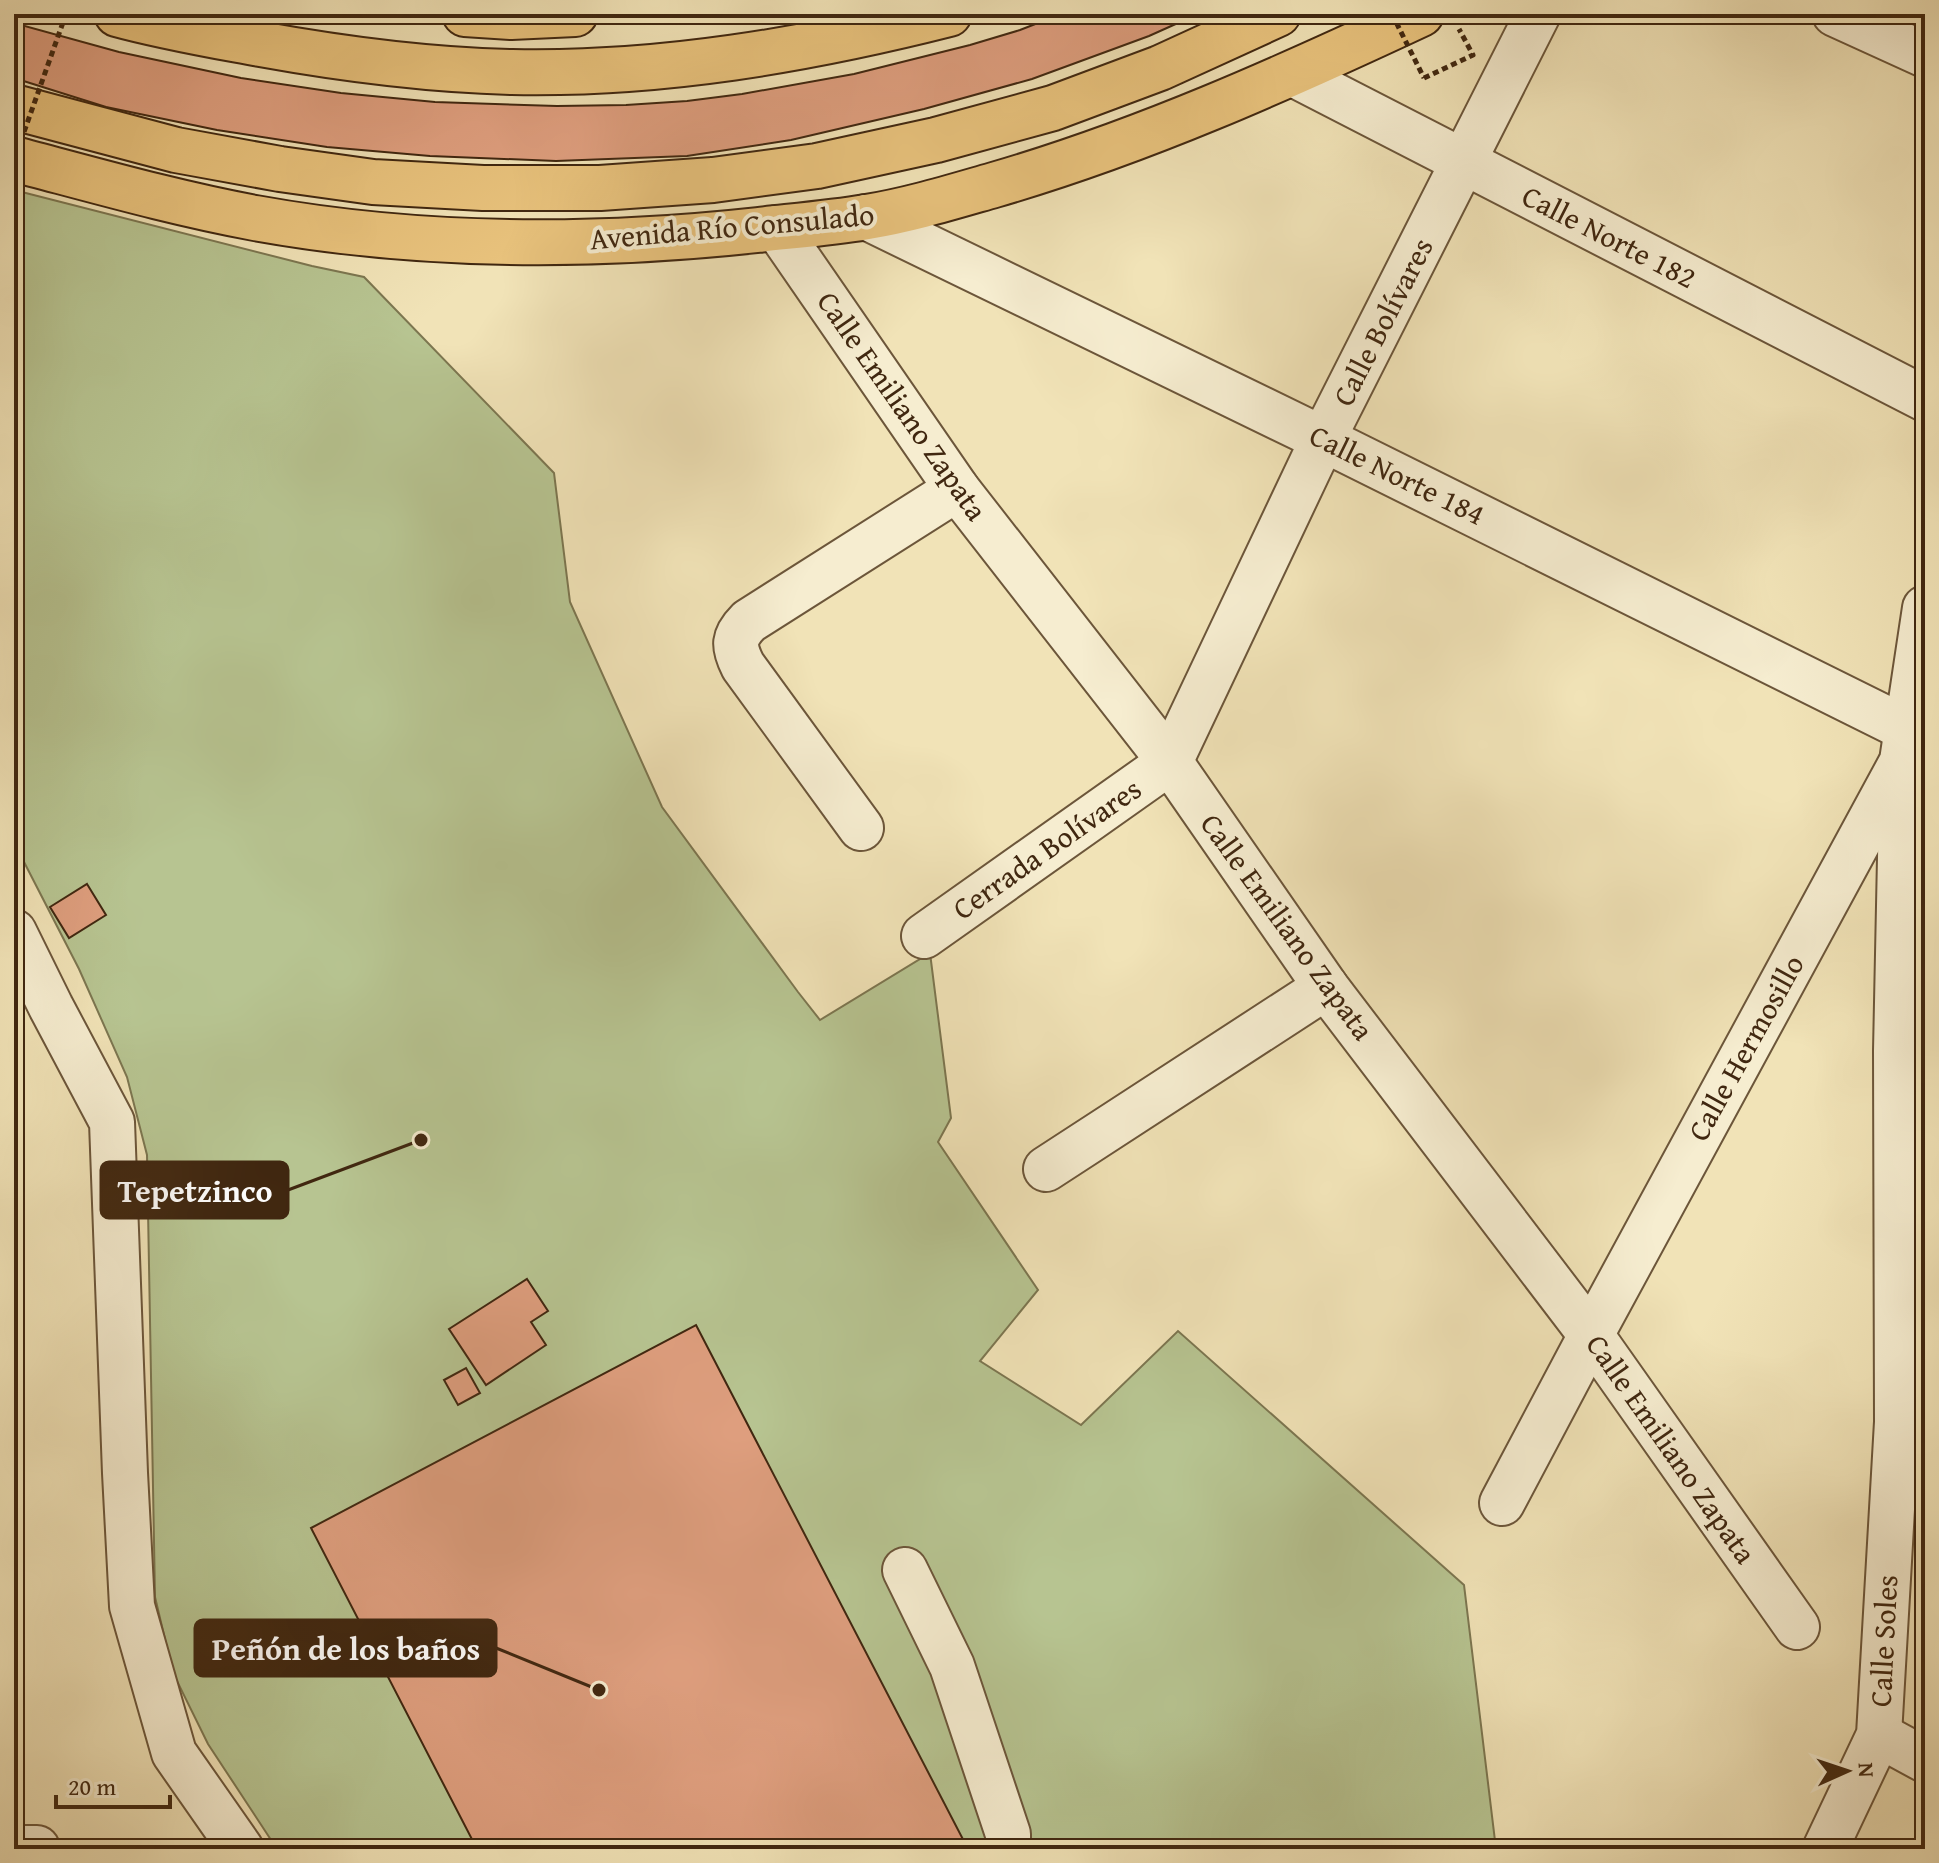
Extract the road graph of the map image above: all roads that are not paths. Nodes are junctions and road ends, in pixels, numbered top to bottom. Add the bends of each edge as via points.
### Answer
1 (465, 14) edge
2 (575, 14) edge
3 (949, 14) edge
4 (1278, 14) edge
5 (1538, 14) edge
6 (1835, 14) edge
7 (137, 16) edge
8 (1440, 21) edge
9 (1925, 55) edge
10 (1293, 74) junction
11 (14, 107) edge
12 (14, 160) edge
13 (1464, 163) junction
14 (866, 217) junction
15 (777, 228) junction
16 (1925, 399) edge
17 (1323, 439) junction
18 (957, 489) junction
19 (1925, 608) edge
20 (1911, 742) edge
21 (1170, 762) junction
22 (861, 828) dead end
23 (14, 932) edge
24 (924, 936) dead end
25 (1326, 987) junction
26 (1911, 1059) edge
27 (1046, 1169) dead end
28 (1591, 1335) junction
29 (1911, 1429) edge
30 (1502, 1503) dead end
31 (905, 1570) dead end
32 (1797, 1627) dead end
33 (1879, 1735) junction
34 (1925, 1760) edge
35 (241, 1849) edge
36 (1008, 1849) edge
37 (1825, 1849) edge

1 - 2 main road
3 - 7 main road via 786,51 683,64 513,72 331,57
4 - 11 main road via 1160,68 1053,108 817,166 713,180 600,188 373,182 176,150
5 - 13 street, Calle Bolívares
6 - 9 street
8 - 10 main road, Avenida Río Consulado
10 - 13 street, Calle Norte 182
10 - 14 main road, Avenida Río Consulado via 1060,166
12 - 15 main road, Avenida Río Consulado via 241,215 389,237 574,242
13 - 16 street, Calle Norte 182
13 - 17 street, Calle Bolívares
14 - 15 main road, Avenida Río Consulado
14 - 17 street, Calle Norte 184
15 - 18 street, Calle Emiliano Zapata
17 - 20 street, Calle Norte 184
17 - 21 street, Calle Bolívares
18 - 21 street, Calle Emiliano Zapata
18 - 22 street via 749,621 736,641 743,666
19 - 20 street, Calle Soles
20 - 26 street, Calle Soles
20 - 28 street, Calle Hermosillo
21 - 24 street, Cerrada Bolívares
21 - 25 street, Calle Emiliano Zapata
23 - 35 street via 112,1122 132,1606 174,1753
25 - 27 street
25 - 28 street, Calle Emiliano Zapata
26 - 29 street, Calle Soles
28 - 30 street, Calle Hermosillo
28 - 32 street, Calle Emiliano Zapata
29 - 33 street, Calle Soles
31 - 36 street via 952,1666 1008,1834
33 - 34 street
33 - 37 street, Calle Soles

